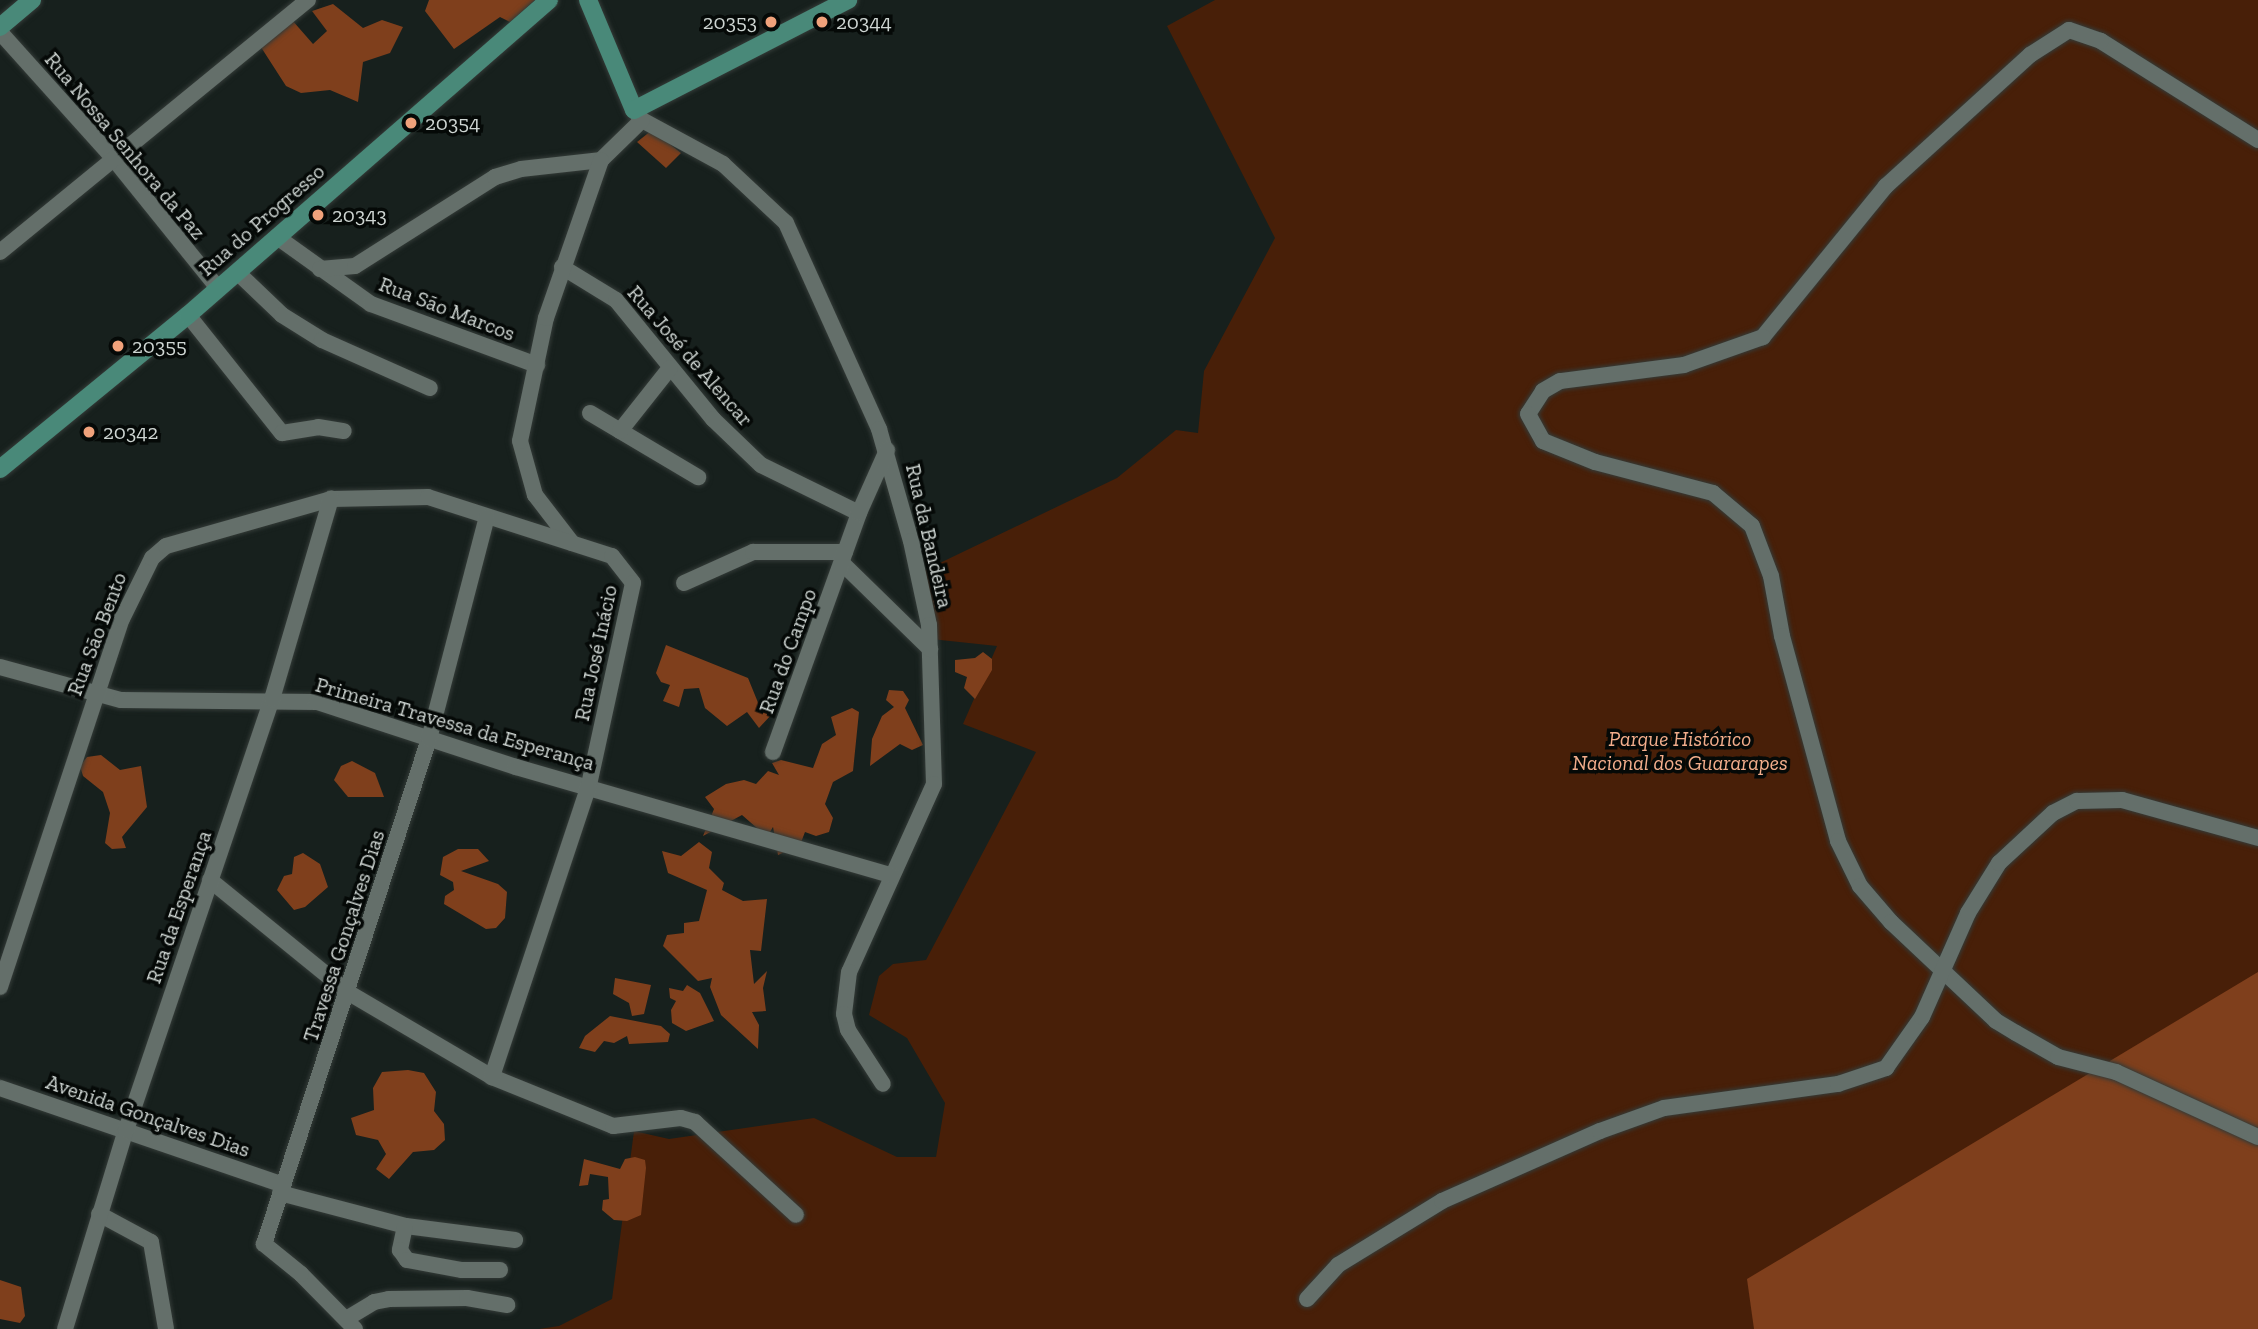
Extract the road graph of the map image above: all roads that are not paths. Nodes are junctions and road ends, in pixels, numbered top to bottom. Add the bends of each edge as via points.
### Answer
1 (32, 0) edge
2 (309, 0) edge
3 (549, 0) edge
4 (589, 0) edge
5 (848, 0) edge
6 (0, 29) edge
7 (638, 115) junction
8 (2258, 140) edge
9 (113, 158) junction
10 (601, 160) junction
11 (277, 237) junction
12 (0, 252) edge
13 (562, 267) junction
14 (320, 269) junction
15 (237, 272) junction
16 (218, 288) junction
17 (188, 315) junction
18 (537, 365) junction
19 (670, 368) junction
20 (429, 388) dead end
21 (590, 413) dead end
22 (344, 431) dead end
23 (620, 432) junction
24 (887, 450) junction
25 (0, 468) edge
26 (698, 477) dead end
27 (331, 499) junction
28 (859, 513) junction
29 (487, 517) junction
30 (574, 545) junction
31 (844, 558) junction
32 (684, 583) dead end
33 (930, 649) junction
34 (0, 667) edge
35 (96, 696) junction
36 (272, 699) junction
37 (429, 739) junction
38 (773, 752) dead end
39 (589, 785) junction
40 (2258, 838) edge
41 (891, 875) junction
42 (211, 880) junction
43 (1943, 972) junction
44 (0, 987) edge
45 (349, 993) junction
46 (492, 1077) junction
47 (883, 1084) dead end
48 (0, 1088) edge
49 (126, 1130) junction
50 (2258, 1137) edge
51 (281, 1189) junction
52 (99, 1214) junction
53 (796, 1215) dead end
54 (405, 1226) junction
55 (515, 1240) dead end
56 (500, 1270) dead end
57 (1307, 1299) dead end
58 (507, 1305) dead end
59 (350, 1324) edge
60 (65, 1329) edge
61 (166, 1329) edge

1 - 6 street
2 - 9 street
3 - 11 street, Rua do Progresso
4 - 7 street
5 - 7 street
6 - 9 street, Rua Nossa Senhora da Paz
7 - 10 street
7 - 24 street, Rua da Bandeira via 723,163 786,223 847,351
8 - 43 street via 2101,41 2069,30 2030,55 1886,186 1763,337 1684,365 1560,381 1543,391 1528,414 1543,441 1595,462 1713,493 1752,526 1771,576 1782,636 1838,841 1860,886
9 - 12 street
9 - 16 street, Rua Nossa Senhora da Paz
10 - 13 street
10 - 14 street via 521,169 495,177 355,266
11 - 14 street, Rua São Marcos
11 - 15 street, Rua do Progresso
13 - 18 street
13 - 19 street, Rua José de Alencar via 616,300
14 - 18 street, Rua São Marcos via 371,304
15 - 16 street, Rua do Progresso
15 - 20 street via 282,316 322,340
16 - 17 street, Rua do Progresso
17 - 22 street via 282,433 318,427
17 - 25 street, Rua do Progresso
18 - 30 street via 520,441 523,462 535,495
19 - 23 street
19 - 28 street, Rua José de Alencar via 726,434 761,465
21 - 23 street
23 - 26 street
24 - 28 street, Rua do Campo
24 - 33 street, Rua da Bandeira via 925,599
27 - 29 street, Rua São Bento via 428,497
27 - 35 street, Rua São Bento via 166,546 152,558 122,619
27 - 36 street, Rua da Esperança
28 - 31 street, Rua do Campo
29 - 30 street, Rua São Bento
29 - 37 street, Travessa Gonçalves Dias
30 - 39 street, Rua José Inácio via 611,556 634,583
31 - 32 street via 753,552
31 - 33 street
31 - 38 street, Rua do Campo
33 - 41 street, Rua da Bandeira via 934,784
34 - 35 street, Primeira Travessa da Esperança
35 - 36 street, Primeira Travessa da Esperança via 146,702
35 - 44 street, Rua São Bento
36 - 37 street, Primeira Travessa da Esperança via 317,702
36 - 42 street, Rua da Esperança
37 - 39 street, Primeira Travessa da Esperança via 516,768
37 - 45 street, Travessa Gonçalves Dias
39 - 41 street, Primeira Travessa da Esperança
39 - 46 street, Rua José Inácio
40 - 43 street via 2122,800 2077,801 2053,813 2000,863 1968,912
41 - 47 street, Rua da Bandeira via 849,972 844,1014 848,1030
42 - 45 street
42 - 49 street, Rua da Esperança
43 - 50 street via 1996,1021 2058,1057 2116,1072
43 - 57 street via 1901,1052 1886,1068 1838,1084 1664,1108 1600,1131 1442,1201 1338,1265
45 - 46 street
45 - 51 street, Travessa Gonçalves Dias
46 - 53 street via 613,1126 689,1119
48 - 49 street, Avenida Gonçalves Dias
49 - 51 street, Avenida Gonçalves Dias
49 - 52 street, Rua da Esperança
51 - 54 street, Avenida Gonçalves Dias
51 - 59 street, Travessa Gonçalves Dias via 265,1247 302,1274
52 - 60 street, Rua da Esperança
52 - 61 street via 151,1242
54 - 55 street, Avenida Gonçalves Dias
54 - 56 street via 400,1250 407,1260 462,1270
58 - 59 street via 467,1298 389,1299 373,1302

